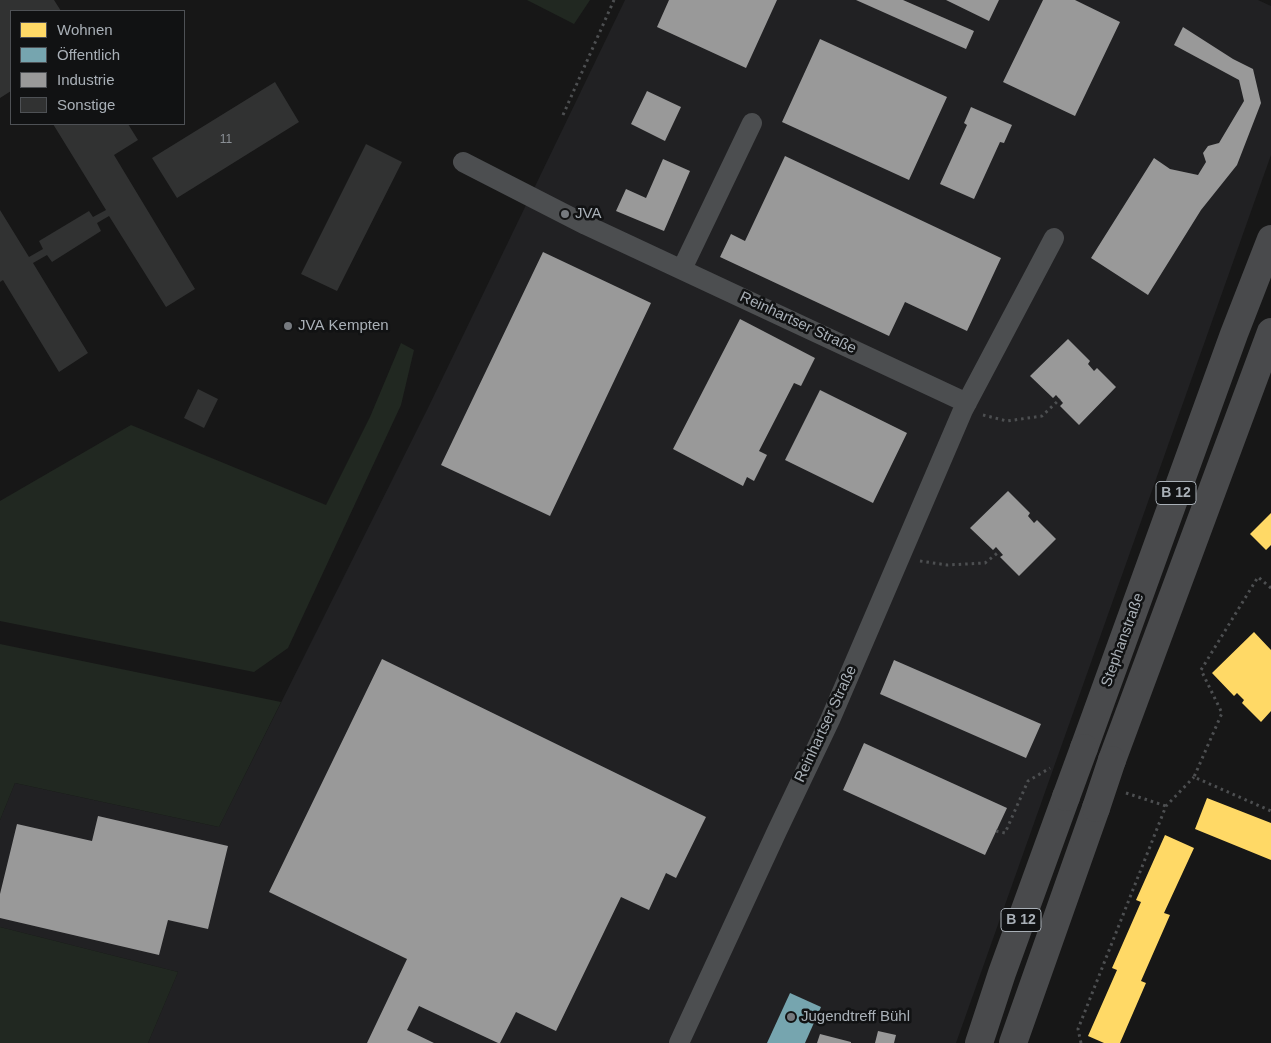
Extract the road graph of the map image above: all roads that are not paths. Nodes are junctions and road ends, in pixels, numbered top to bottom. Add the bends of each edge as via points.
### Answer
1 (752, 123) dead end
2 (463, 162) dead end
3 (1054, 238) dead end
4 (1271, 238) edge
5 (682, 269) junction
6 (1271, 332) edge
7 (965, 406) junction
8 (679, 1043) edge
9 (979, 1043) edge
10 (1013, 1043) edge

1 - 5 street
2 - 5 street, Reinhartser Straße via 586,225
3 - 7 street, Reinhartser Straße
4 - 9 main road, Stephanstraße / B 12, bridge
5 - 7 street, Reinhartser Straße
6 - 10 main road, Stephanstraße / B 12, bridge via 1112,760
7 - 8 street, Reinhartser Straße via 830,720

